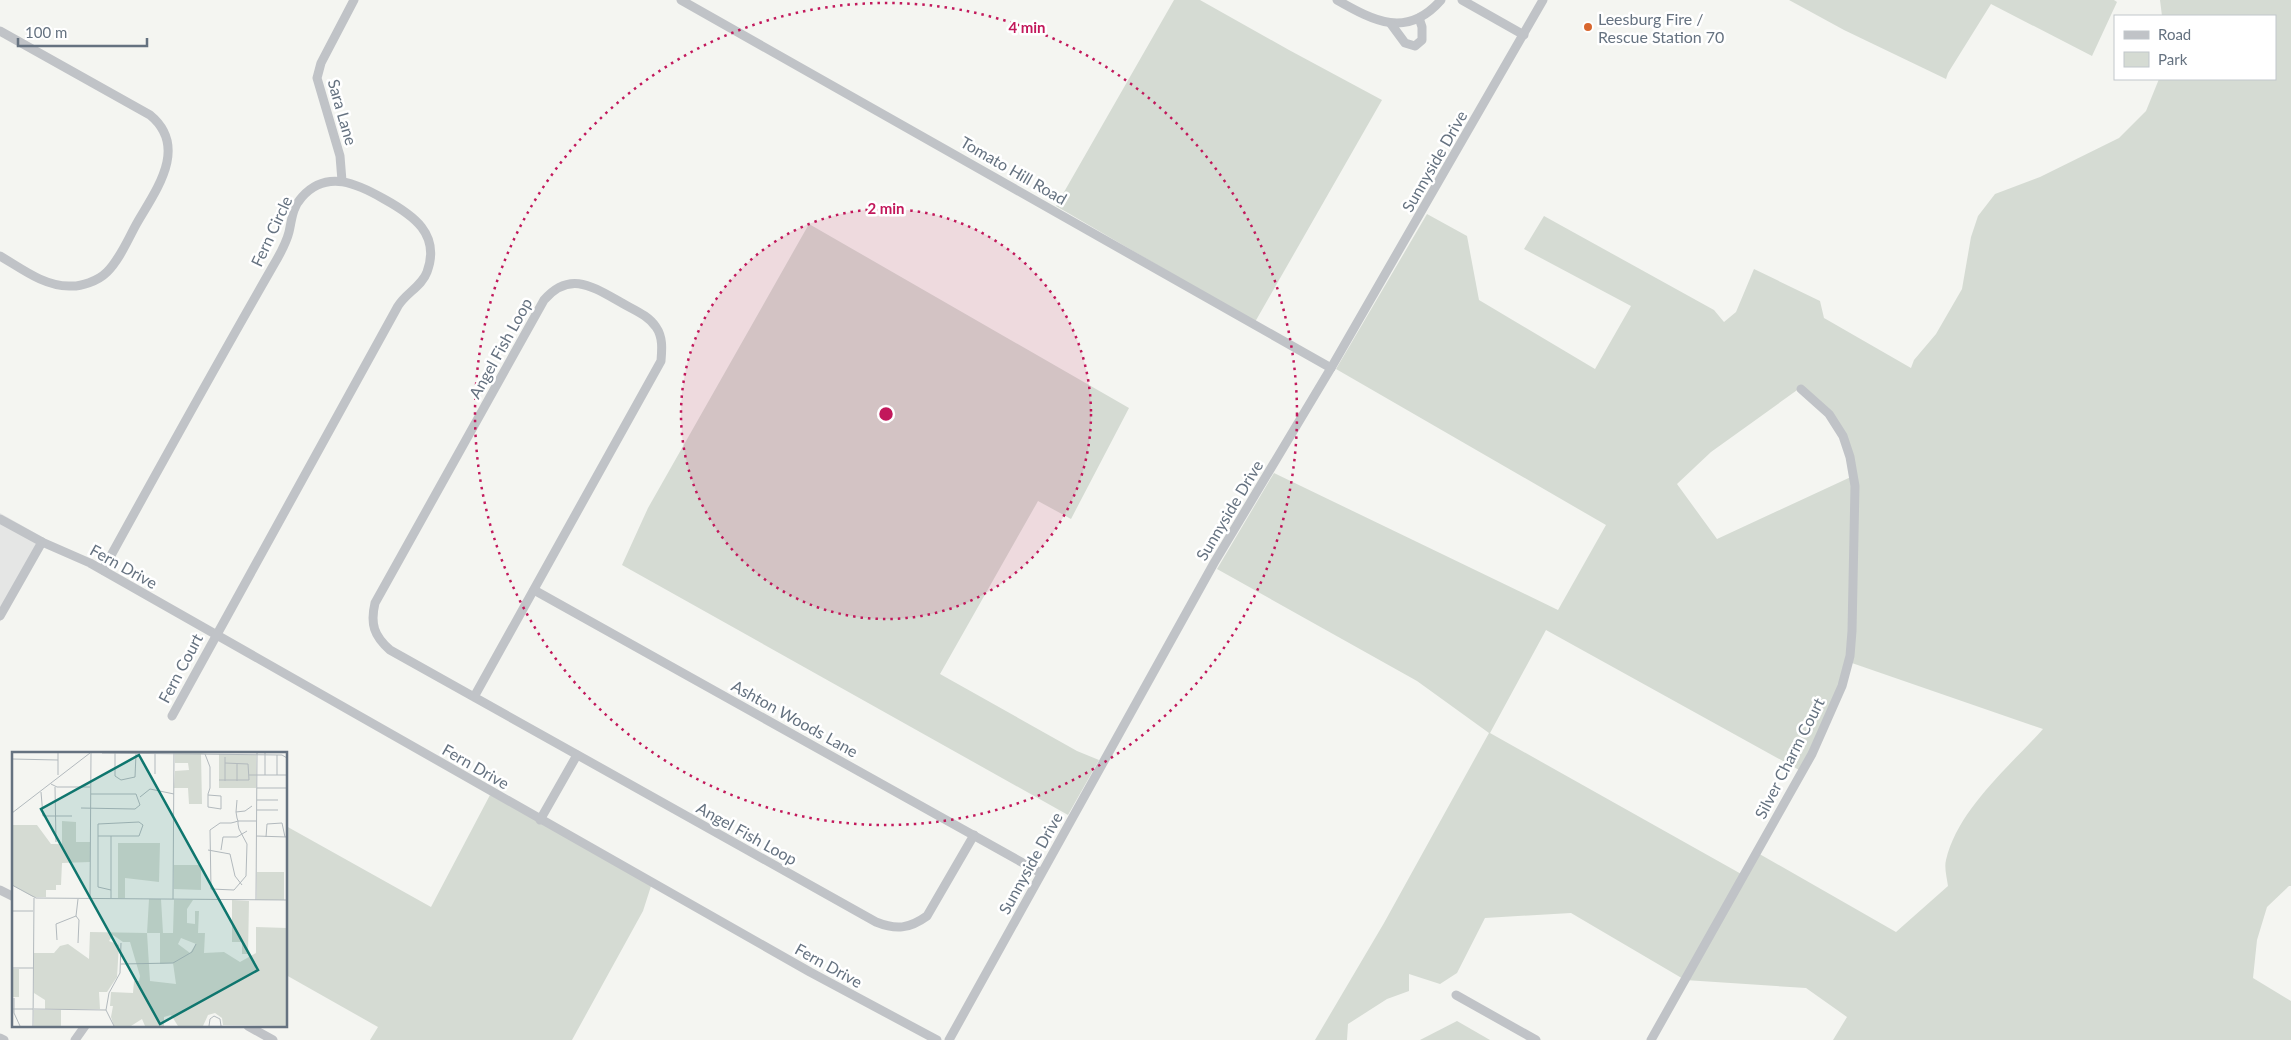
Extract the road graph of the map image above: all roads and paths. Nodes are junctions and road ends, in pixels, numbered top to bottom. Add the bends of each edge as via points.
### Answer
1 (354, 0) edge
2 (681, 0) edge
3 (1337, 0) edge
4 (1441, 0) edge
5 (1462, 0) edge
6 (1543, 0) edge
7 (1419, 18) junction
8 (1392, 24) junction
9 (0, 31) edge
10 (1524, 35) junction
11 (342, 182) junction
12 (0, 256) edge
13 (1331, 368) junction
14 (1801, 389) dead end
15 (0, 519) edge
16 (42, 542) junction
17 (103, 570) junction
18 (534, 590) junction
19 (0, 616) edge
20 (215, 635) junction
21 (474, 697) junction
22 (172, 716) dead end
23 (577, 755) junction
24 (540, 820) junction
25 (974, 835) junction
26 (1041, 873) junction
27 (0, 890) edge
28 (12, 896) edge
29 (1456, 995) dead end
30 (84, 1028) edge
31 (252, 1028) edge
32 (0, 1038) edge
33 (4, 1040) edge
34 (75, 1040) edge
35 (273, 1040) edge
36 (937, 1040) edge
37 (949, 1040) edge
38 (1536, 1040) edge
39 (1651, 1040) edge

1 - 11 street, Sara Lane via 321,63 317,78 340,156
2 - 13 street, Tomato Hill Road
3 - 8 street via 1370,18
4 - 7 street
5 - 10 street
6 - 10 street, Sunnyside Drive
7 - 8 street
7 - 8 street via 1423,34 1415,46 1405,43
9 - 12 street via 150,115 162,129 168,147 166,168 157,190 120,253 102,276 81,285 61,286 42,280
10 - 13 street, Sunnyside Drive
11 - 17 street, Fern Circle via 315,188 296,206 284,247
11 - 20 street, Fern Circle via 360,185 417,220 430,249 427,273 398,306
13 - 26 street, Sunnyside Drive via 1214,562
14 - 39 street, Silver Charm Court via 1829,414 1843,436 1850,457 1855,486 1850,656 1842,686 1812,754
15 - 16 street, Fern Drive
16 - 17 street, Fern Drive
16 - 19 street
17 - 20 street, Fern Drive
18 - 21 street, Angel Fish Loop
18 - 21 street, Angel Fish Loop via 661,361 661,338 647,317 592,286 579,283 562,285 544,300 375,603 372,616 380,641 390,650
18 - 25 street, Ashton Woods Lane
20 - 22 street, Fern Court
20 - 24 street, Fern Drive
21 - 23 street, Angel Fish Loop
23 - 24 street
23 - 25 street, Angel Fish Loop via 890,928 915,925 927,916
24 - 36 street, Fern Drive
25 - 26 street, Ashton Woods Lane
26 - 37 street, Sunnyside Drive
27 - 28 street
29 - 38 street
30 - 34 street
31 - 35 street
32 - 33 street

